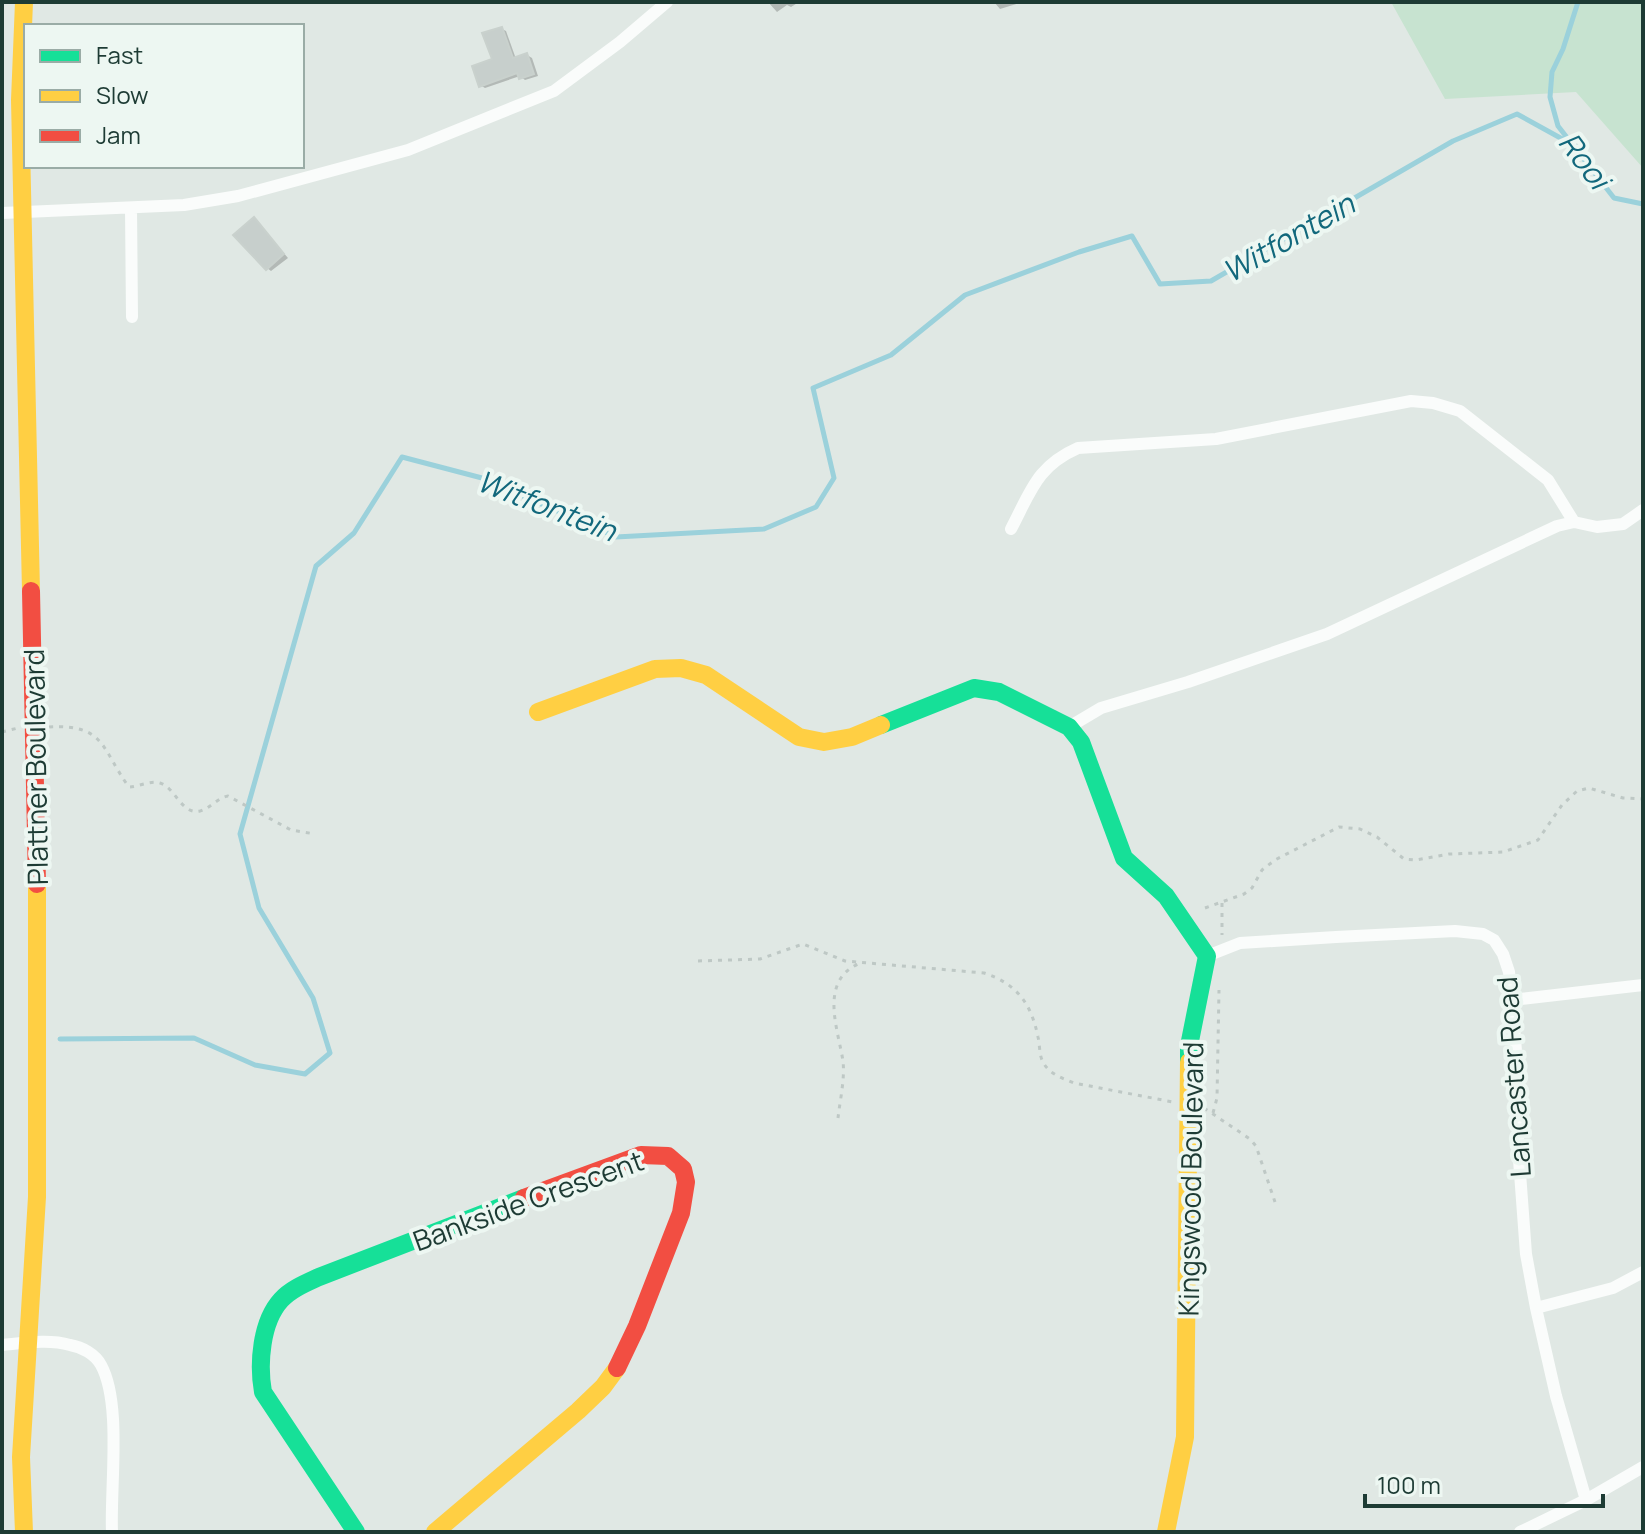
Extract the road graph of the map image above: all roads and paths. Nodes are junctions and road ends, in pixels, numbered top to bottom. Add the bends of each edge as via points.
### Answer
1 (24, 2) edge
2 (667, 2) edge
3 (131, 208) junction
4 (2, 213) edge
5 (24, 213) junction
6 (132, 317) dead end
7 (1643, 510) edge
8 (1574, 522) junction
9 (1011, 529) dead end
10 (538, 712) dead end
11 (36, 727) junction
12 (1069, 727) junction
13 (2, 732) edge
14 (1643, 799) edge
15 (315, 834) dead end
16 (1222, 903) junction
17 (1205, 908) dead end
18 (1215, 953) junction
19 (698, 961) dead end
20 (861, 963) junction
21 (1643, 985) edge
22 (1219, 988) dead end
23 (1512, 1000) junction
24 (1188, 1104) junction
25 (1213, 1113) junction
26 (838, 1118) dead end
27 (1275, 1202) dead end
28 (1643, 1272) edge
29 (1536, 1308) junction
30 (2, 1345) edge
31 (1643, 1467) edge
32 (1586, 1500) junction
33 (24, 1532) edge
34 (112, 1532) edge
35 (356, 1532) edge
36 (435, 1532) edge
37 (1166, 1532) edge
38 (1520, 1532) edge

1 - 5 street, Plattner Boulevard
2 - 3 street via 554,91 422,145 238,196
3 - 5 street
3 - 6 street
4 - 5 street
5 - 11 street, Plattner Boulevard
7 - 8 street via 1623,524 1597,527
8 - 9 street via 1548,480 1460,411 1411,401 1216,439 1078,448 1043,469
8 - 12 street via 1327,634 1101,708
10 - 12 street via 655,669 681,668 706,675 799,737 824,742 852,737 974,688 999,692
11 - 13 path
11 - 15 path via 74,728 95,735 129,787 158,782 189,810 204,810 228,796 291,830
11 - 33 street, Plattner Boulevard via 37,1182 21,1457
12 - 18 street via 1081,742 1124,858 1166,896
14 - 16 path via 1589,788 1577,791 1538,840 1503,852 1404,859 1369,833 1339,827 1275,860 1252,888
16 - 17 path
16 - 18 path
18 - 23 street, Lancaster Road via 1240,943 1471,932 1494,940 1503,954
18 - 24 street, Kingswood Boulevard via 1189,1046
19 - 20 path via 760,959 803,944
20 - 24 path via 999,978 1018,991 1033,1022 1043,1064 1059,1077
20 - 26 path via 839,978 835,990 843,1063
21 - 23 street
22 - 25 path
23 - 29 street, Lancaster Road via 1526,1254
24 - 25 path
24 - 37 street, Kingswood Boulevard via 1185,1437
25 - 27 path via 1256,1146
28 - 29 street via 1613,1288
29 - 32 street, Lancaster Road
30 - 34 street via 72,1345 96,1357 102,1367 111,1409
31 - 32 street
32 - 38 street
35 - 36 street, Bankside Crescent via 262,1391 267,1328 278,1303 319,1277 621,1161 664,1154 678,1162 689,1184 683,1207 612,1376

